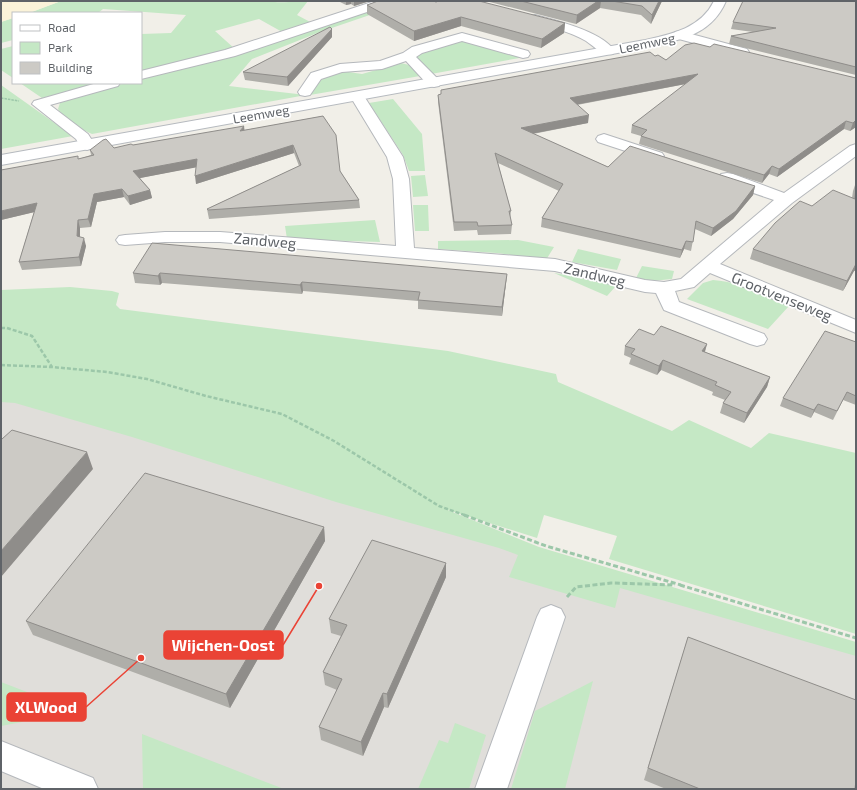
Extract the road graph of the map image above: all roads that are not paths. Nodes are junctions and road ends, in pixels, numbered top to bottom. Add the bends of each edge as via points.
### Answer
1 (387, 1) edge
2 (720, 1) edge
3 (520, 15) edge
4 (680, 35) junction
5 (608, 51) junction
6 (523, 54) dead end
7 (754, 55) edge
8 (408, 56) junction
9 (142, 75) edge
10 (434, 83) junction
11 (109, 84) edge
12 (305, 92) dead end
13 (357, 96) junction
14 (604, 139) dead end
15 (87, 145) junction
16 (856, 149) edge
17 (1, 160) edge
18 (672, 161) edge
19 (709, 172) edge
20 (786, 199) junction
21 (125, 240) dead end
22 (405, 252) junction
23 (708, 266) junction
24 (664, 288) junction
25 (856, 327) edge
26 (757, 339) dead end
27 (551, 617) road end
28 (1, 756) edge
29 (82, 789) edge
30 (492, 789) edge

1 - 9 street via 230,53
2 - 4 street via 709,20
3 - 5 street via 573,29
4 - 5 street, Leemweg
4 - 7 street, Leemweg
5 - 10 street, Leemweg
6 - 8 street, Leemweg via 462,37 418,50
8 - 10 street
8 - 12 street, Leemweg via 382,64 340,68 316,76
10 - 13 street, Leemweg
11 - 15 street via 39,104 83,137
13 - 15 street, Leemweg
13 - 22 street via 395,157 401,179
14 - 18 street
15 - 17 street, Leemweg
16 - 20 street, Grootvenseweg
19 - 20 street
20 - 23 street, Grootvenseweg
21 - 22 street, Zandweg via 220,237
22 - 24 street, Zandweg via 555,265
23 - 24 street, Grootvenseweg via 687,284
23 - 25 street, Grootvenseweg
24 - 26 street via 671,306
27 - 30 street
28 - 29 street

